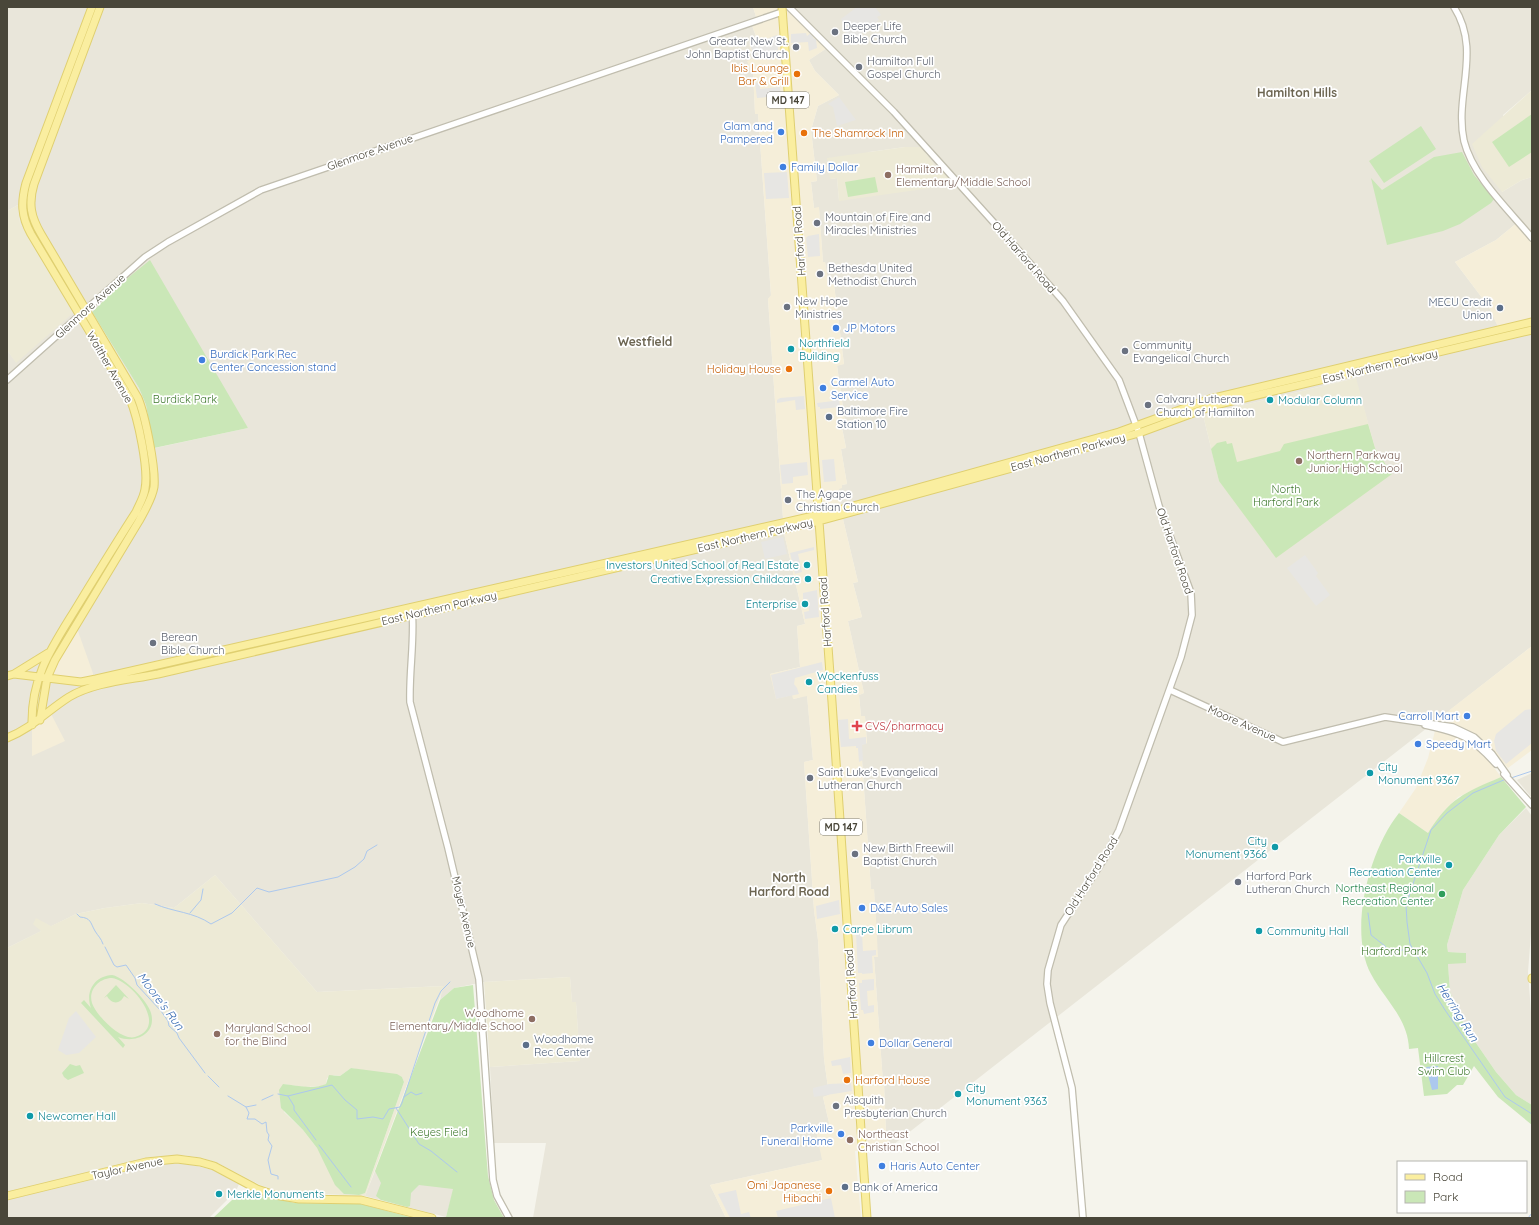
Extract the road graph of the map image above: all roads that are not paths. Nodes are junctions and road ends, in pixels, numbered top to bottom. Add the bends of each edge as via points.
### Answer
1 (92, 7) edge
2 (100, 7) edge
3 (789, 7) edge
4 (1454, 7) edge
5 (782, 9) edge
6 (1532, 238) edge
7 (86, 310) junction
8 (80, 315) junction
9 (1532, 322) edge
10 (1532, 330) edge
11 (7, 380) edge
12 (1137, 429) junction
13 (818, 518) junction
14 (413, 610) junction
15 (217, 651) junction
16 (48, 653) junction
17 (218, 660) junction
18 (10, 675) edge
19 (38, 677) junction
20 (47, 678) junction
21 (1170, 690) junction
22 (40, 720) junction
23 (32, 725) junction
24 (7, 738) edge
25 (1530, 804) edge
26 (1532, 810) edge
27 (7, 1196) edge
28 (432, 1218) edge
29 (509, 1218) edge
30 (867, 1218) edge
31 (1083, 1218) edge

1 - 8 main road, Walther Avenue via 26,183 22,206 27,227
2 - 7 main road, Walther Avenue via 34,184 30,203 35,224
3 - 12 street, Old Harford Road via 894,112 1063,301 1119,380
4 - 6 street via 1464,28 1468,50 1462,118 1466,148 1484,180
5 - 7 street, Glenmore Avenue via 261,190 145,257
5 - 13 main road, Harford Road / MD 147
7 - 8 street, Glenmore Avenue
7 - 20 main road, Walther Avenue via 141,404 154,486 139,521 61,648
8 - 11 street, Glenmore Avenue
8 - 16 main road, Walther Avenue via 132,404 144,458 146,483 136,512
9 - 12 main road, East Northern Parkway via 1223,395
10 - 12 main road, East Northern Parkway via 1230,402
12 - 13 main road, East Northern Parkway
12 - 21 street, Old Harford Road via 1159,506 1192,598 1190,626
13 - 14 main road, East Northern Parkway
13 - 30 main road, Harford Road / MD 147
14 - 15 main road, East Northern Parkway
14 - 17 main road, East Northern Parkway
14 - 29 street, Moyer Avenue via 414,641 409,684 410,702 478,971 493,1180 497,1196
15 - 17 main road
15 - 20 main road, East Northern Parkway via 81,682
16 - 18 main road
16 - 19 main road, Walther Avenue
17 - 22 main road, East Northern Parkway via 92,687 67,698
18 - 19 main road, East Northern Parkway
19 - 20 main road, East Northern Parkway
19 - 23 main road, Walther Avenue
20 - 22 main road, Walther Avenue
21 - 25 street, Moore Avenue via 1283,742 1385,717 1440,726 1473,741
21 - 31 street, Old Harford Road via 1116,836 1061,926 1048,970 1049,996 1074,1100
22 - 23 main road, East Northern Parkway
23 - 24 main road, East Northern Parkway
25 - 26 street, Moore Avenue
27 - 28 main road, Taylor Avenue via 146,1162 185,1159 214,1166 257,1189 275,1195 299,1199 361,1200

